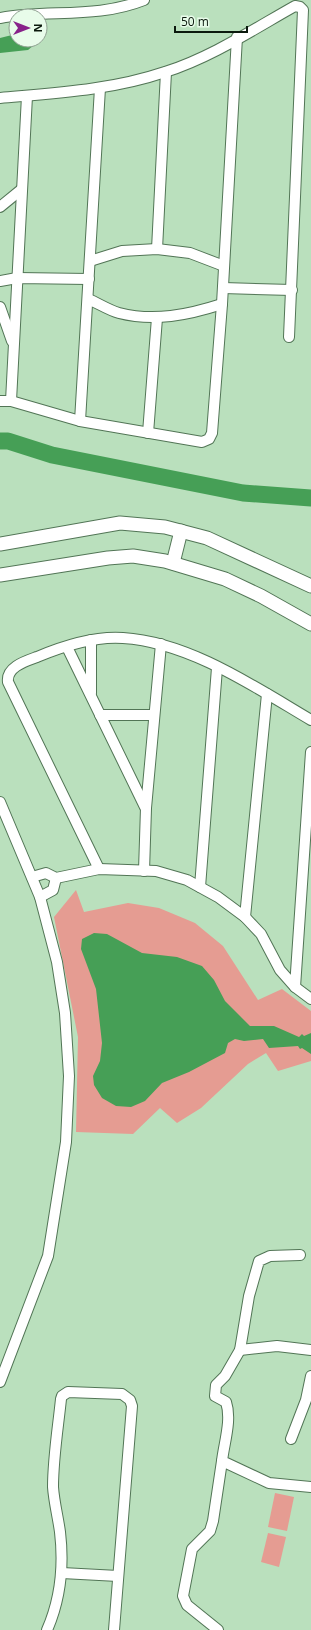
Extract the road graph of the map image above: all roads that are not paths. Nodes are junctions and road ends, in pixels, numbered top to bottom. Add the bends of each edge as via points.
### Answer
1 (144, 0) edge
2 (0, 18) edge
3 (237, 37) junction
4 (166, 72) junction
5 (100, 88) junction
6 (27, 96) junction
7 (0, 98) edge
8 (22, 189) junction
9 (0, 207) edge
10 (157, 249) junction
11 (90, 262) junction
12 (224, 266) junction
13 (17, 278) junction
14 (89, 279) junction
15 (0, 281) edge
16 (223, 288) junction
17 (292, 290) junction
18 (88, 299) junction
19 (222, 304) junction
20 (0, 307) edge
21 (157, 318) junction
22 (289, 337) dead end
23 (14, 347) junction
24 (0, 401) edge
25 (11, 401) junction
26 (80, 421) junction
27 (148, 433) junction
28 (181, 532) junction
29 (0, 544) edge
30 (173, 563) junction
31 (0, 575) edge
32 (311, 586) edge
33 (311, 624) edge
34 (91, 640) junction
35 (161, 644) junction
36 (67, 647) junction
37 (217, 668) junction
38 (267, 694) junction
39 (91, 695) junction
40 (100, 715) junction
41 (154, 715) junction
42 (311, 720) edge
43 (311, 752) edge
44 (0, 802) edge
45 (146, 808) junction
46 (99, 869) junction
47 (144, 871) junction
48 (32, 877) junction
49 (56, 878) junction
50 (200, 887) junction
51 (40, 898) junction
52 (245, 917) junction
53 (295, 987) junction
54 (311, 999) edge
55 (300, 1255) dead end
56 (240, 1350) junction
57 (311, 1350) edge
58 (311, 1376) edge
59 (0, 1382) edge
60 (291, 1439) dead end
61 (222, 1462) junction
62 (311, 1487) edge
63 (62, 1573) junction
64 (118, 1576) junction
65 (47, 1630) edge
66 (114, 1630) edge
67 (218, 1630) edge

1 - 2 street via 124,8 88,13 26,13
3 - 4 street via 199,59
3 - 12 street
3 - 17 street via 295,6 303,10
4 - 5 street
4 - 10 street
5 - 6 street
5 - 11 street
6 - 7 street
6 - 8 street
8 - 9 street
8 - 13 street
10 - 11 street via 122,251
10 - 12 street via 190,253
11 - 14 street
12 - 16 street
13 - 14 street
13 - 15 street
13 - 23 street
14 - 18 street
16 - 17 street
16 - 19 street
17 - 22 street
18 - 21 street via 118,312
18 - 26 street
19 - 21 street via 192,314
19 - 27 street via 212,432 209,439 202,442
20 - 23 street
21 - 27 street
23 - 25 street
24 - 25 street
25 - 26 street
26 - 27 street
28 - 29 street via 164,527 120,523
28 - 30 street
28 - 32 street via 207,538
30 - 31 street via 133,556
30 - 33 street via 225,579
34 - 35 street via 122,637
34 - 36 street
34 - 39 street
35 - 37 street via 190,654
35 - 41 street
36 - 39 street
36 - 46 street via 26,661 9,671 7,676
37 - 38 street
37 - 50 street
38 - 42 street
38 - 52 street
39 - 40 street
40 - 41 street
40 - 45 street
41 - 45 street
43 - 53 street
44 - 48 street
45 - 47 street
46 - 47 street
46 - 49 street
47 - 50 street via 170,875
48 - 49 street via 46,873
48 - 51 street
49 - 51 street via 53,890
50 - 52 street
51 - 59 street via 57,962 65,1013 69,1076 66,1142 48,1256
52 - 53 street via 261,934 280,970
53 - 54 street
55 - 56 street via 270,1256 259,1261 249,1296
56 - 57 street via 277,1346
56 - 61 street via 225,1376 214,1388 215,1396 226,1402 227,1407 228,1422
58 - 60 street via 306,1400
61 - 62 street via 269,1483
61 - 67 street via 214,1521 210,1531 192,1549 183,1596 187,1605
63 - 64 street
63 - 64 street via 53,1484 62,1396 68,1392 122,1394 130,1400 132,1406
63 - 65 street via 55,1612
64 - 66 street

